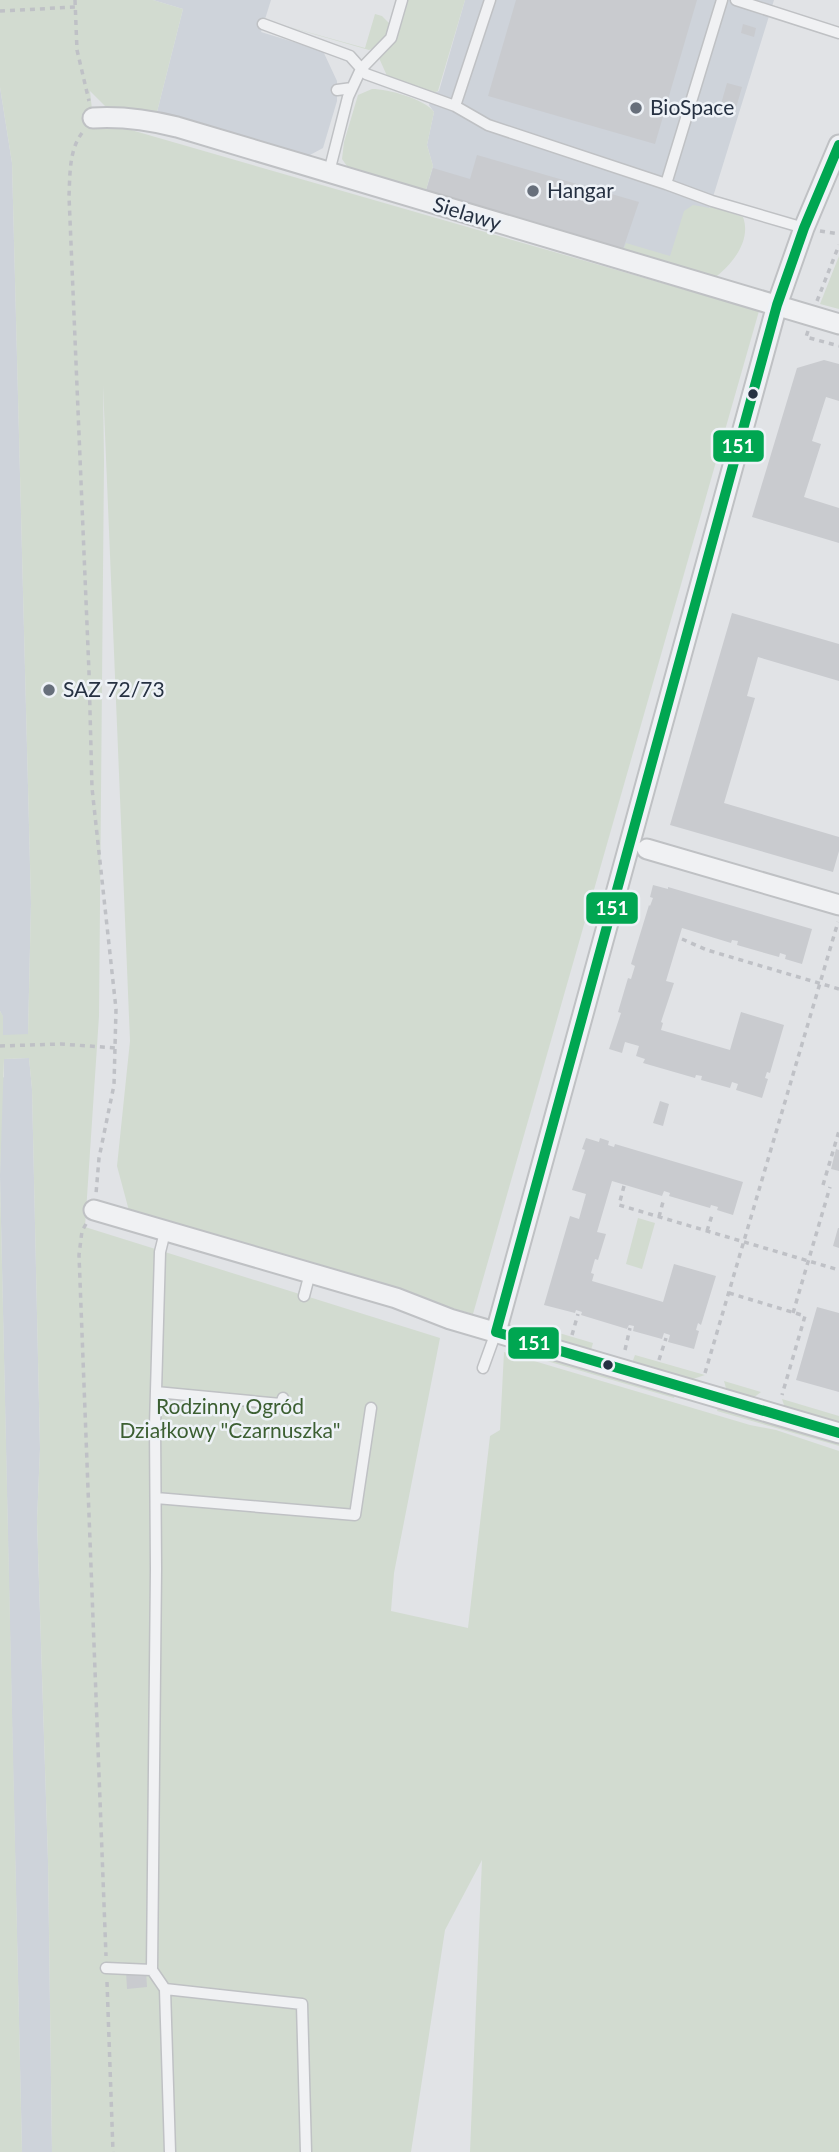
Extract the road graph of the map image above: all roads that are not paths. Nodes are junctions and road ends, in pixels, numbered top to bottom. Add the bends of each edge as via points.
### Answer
1 (402, 0) edge
2 (490, 0) edge
3 (722, 0) edge
4 (736, 0) edge
5 (263, 24) dead end
6 (839, 33) edge
7 (361, 69) junction
8 (352, 88) junction
9 (337, 90) dead end
10 (455, 106) junction
11 (93, 118) road end
12 (839, 145) edge
13 (329, 172) junction
14 (666, 184) junction
15 (804, 228) junction
16 (777, 305) junction
17 (839, 324) edge
18 (647, 849) dead end
19 (839, 905) edge
20 (93, 1210) road end
21 (165, 1232) junction
22 (310, 1273) junction
23 (304, 1296) dead end
24 (496, 1332) junction
25 (483, 1368) dead end
26 (156, 1392) junction
27 (283, 1398) dead end
28 (371, 1408) dead end
29 (839, 1433) edge
30 (156, 1499) junction
31 (106, 1968) road end
32 (152, 1970) junction
33 (165, 1989) junction
34 (170, 2152) edge
35 (306, 2152) edge

1 - 7 lane via 391,38
2 - 10 lane
3 - 14 lane
4 - 6 lane
5 - 7 lane via 350,55
7 - 8 lane
7 - 10 lane
8 - 9 lane
8 - 13 lane
10 - 14 lane via 488,125
11 - 13 street, Sielawy via 145,119
12 - 15 street
13 - 16 street, Sielawy
14 - 15 lane
15 - 16 street
16 - 17 street, Sielawy
16 - 24 street
18 - 19 street
20 - 21 street
21 - 22 street
21 - 26 lane via 160,1252
22 - 23 lane
22 - 24 street
24 - 25 lane
24 - 29 street
26 - 27 lane via 281,1404
26 - 30 lane
28 - 30 lane via 355,1515
30 - 32 lane
31 - 32 lane
32 - 33 lane
33 - 34 lane
33 - 35 lane via 302,2004

